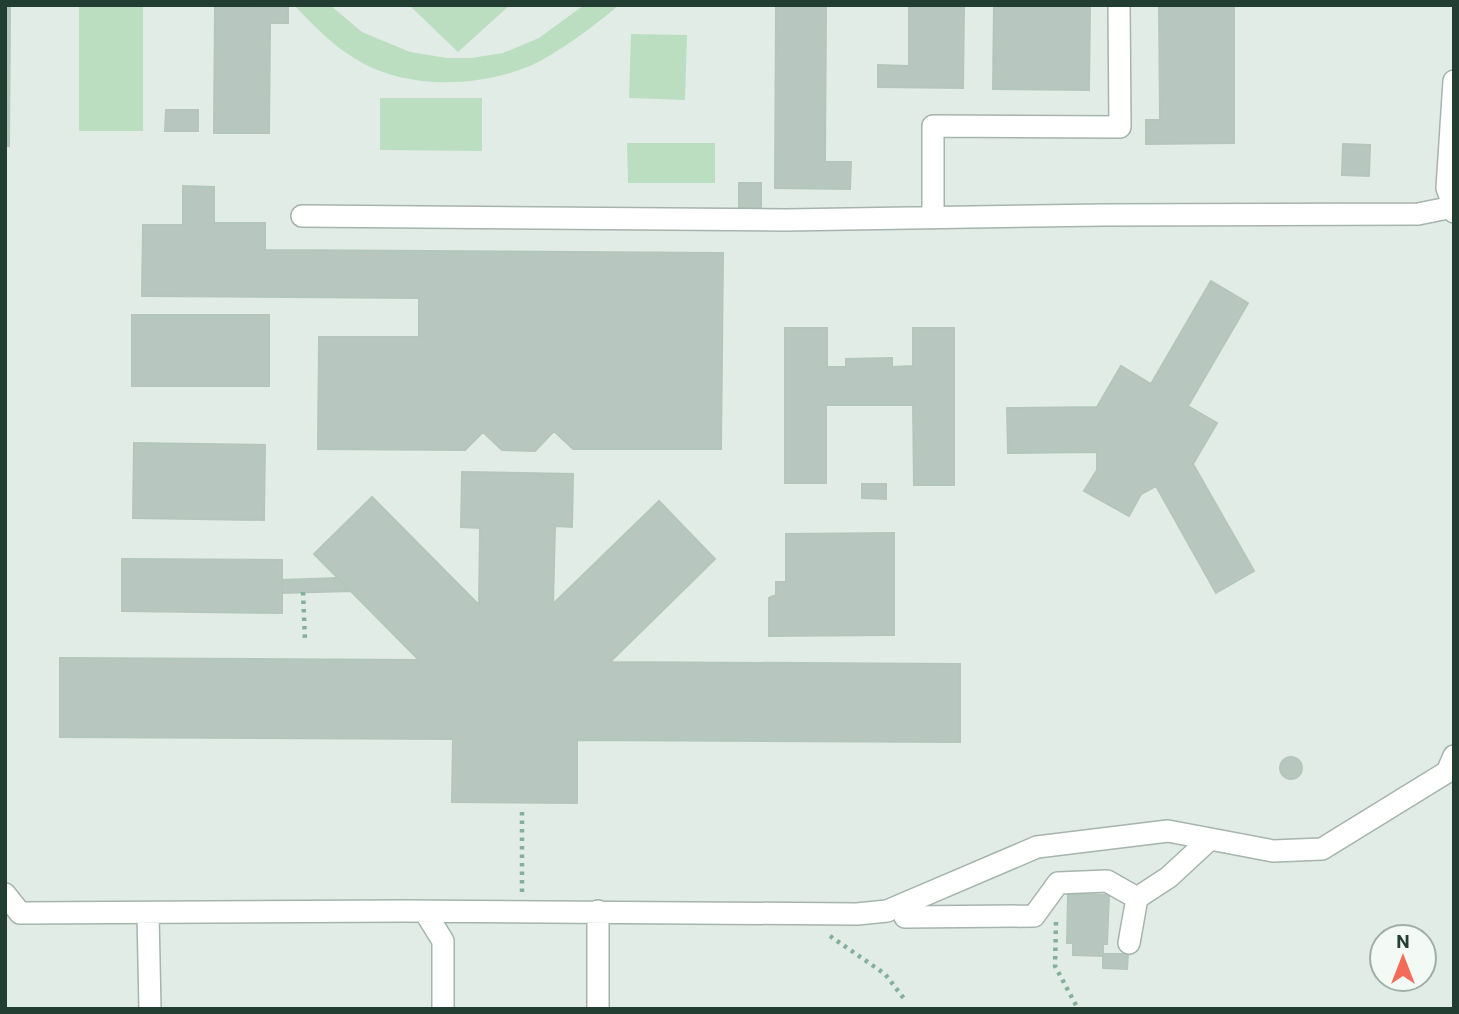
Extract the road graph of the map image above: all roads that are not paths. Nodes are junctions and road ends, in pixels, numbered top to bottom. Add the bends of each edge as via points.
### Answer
1 (1119, 5) edge
2 (1454, 81) edge
3 (1451, 167) edge
4 (1454, 209) edge
5 (302, 216) dead end
6 (933, 218) junction
7 (1454, 756) edge
8 (1209, 839) junction
9 (5, 894) edge
10 (1137, 898) junction
11 (598, 911) junction
12 (425, 912) junction
13 (148, 914) junction
14 (905, 917) dead end
15 (1129, 943) dead end
16 (150, 1009) edge
17 (443, 1009) edge
18 (598, 1009) edge

1 - 6 lane via 1120,127 933,126
2 - 3 lane
3 - 4 lane via 1447,188
4 - 6 lane via 1418,214
5 - 6 lane
7 - 8 lane via 1447,772 1322,849 1273,851
8 - 10 lane via 1169,877
8 - 11 lane via 1168,831 1037,847 887,911
9 - 13 lane via 20,913
10 - 14 lane via 1107,881 1058,883 1034,916
10 - 15 lane
11 - 12 lane
11 - 18 lane
12 - 13 lane
12 - 17 lane via 443,942
13 - 16 lane

